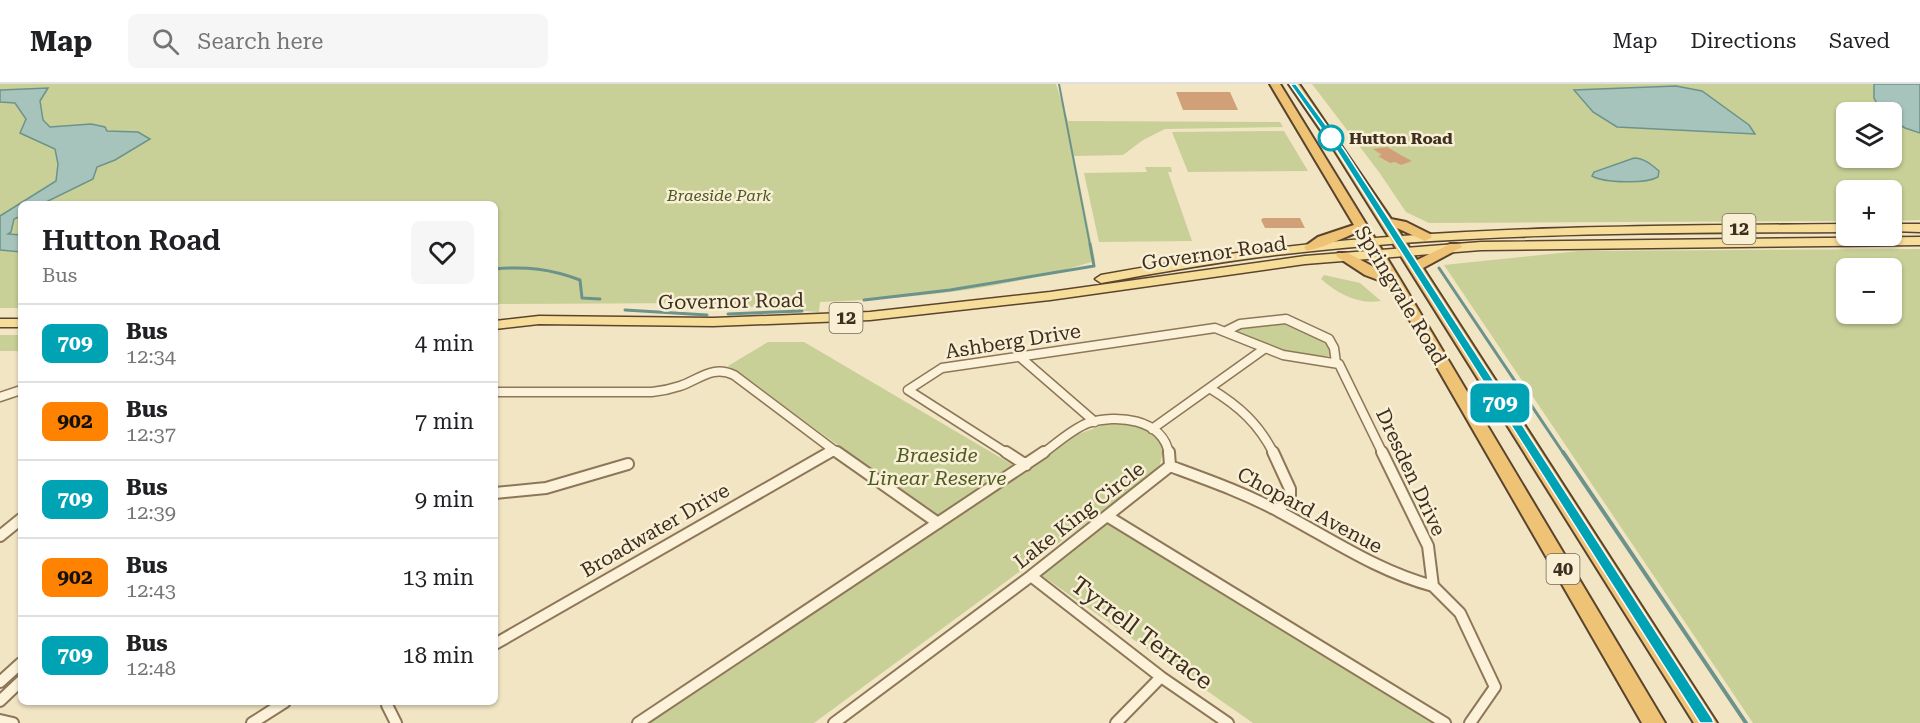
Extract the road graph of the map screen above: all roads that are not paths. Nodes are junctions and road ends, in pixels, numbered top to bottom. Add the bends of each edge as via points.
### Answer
1 (1275, 84) edge
2 (1293, 84) edge
3 (1384, 221) junction
4 (1361, 226) junction
5 (1836, 228) edge
6 (1902, 228) edge
7 (1920, 228) edge
8 (1425, 237) junction
9 (1920, 242) edge
10 (1399, 245) junction
11 (1311, 247) junction
12 (1374, 247) junction
13 (1455, 248) junction
14 (1343, 256) junction
15 (1413, 267) junction
16 (1395, 281) junction
17 (1031, 297) junction
18 (498, 315) edge
19 (539, 320) junction
20 (0, 323) edge
21 (18, 323) edge
22 (498, 325) edge
23 (1226, 331) junction
24 (1264, 349) junction
25 (1020, 357) junction
26 (1336, 363) junction
27 (1211, 389) junction
28 (18, 391) edge
29 (498, 392) edge
30 (0, 396) edge
31 (1095, 422) junction
32 (1152, 429) junction
33 (834, 450) junction
34 (628, 464) dead end
35 (1026, 465) junction
36 (1170, 466) junction
37 (498, 493) edge
38 (1276, 510) junction
39 (1107, 516) junction
40 (18, 521) edge
41 (938, 523) junction
42 (0, 536) edge
43 (1031, 576) junction
44 (1433, 586) junction
45 (498, 642) edge
46 (18, 666) edge
47 (1161, 677) junction
48 (0, 682) edge
49 (18, 684) edge
50 (0, 701) edge
51 (280, 705) edge
52 (389, 705) edge
53 (0, 720) edge
54 (840, 721) edge
55 (13, 723) edge
56 (252, 723) edge
57 (396, 723) edge
58 (638, 723) edge
59 (1116, 723) edge
60 (1228, 723) edge
61 (1445, 723) edge
62 (1470, 723) edge
63 (1654, 723) edge
64 (1706, 723) edge

1 - 4 highway, Springvale Road / 40
2 - 3 highway, Springvale Road / 40
3 - 8 highway
3 - 10 highway, Springvale Road / 40
4 - 11 highway
4 - 12 highway, Springvale Road / 40
5 - 8 main road, 12
6 - 7 main road
8 - 10 main road, 12
9 - 13 main road, 12 via 1551,243
10 - 12 main road, Governor Road / 12
10 - 13 main road, 12
10 - 15 highway, Springvale Road / 40
11 - 12 main road, Governor Road / 12
11 - 17 main road, Governor Road / 12 via 1177,264 1047,290
12 - 14 main road, Governor Road / 12
12 - 16 highway, Springvale Road / 40
13 - 15 highway
14 - 16 highway
14 - 17 main road, Governor Road / 12
15 - 64 highway, Springvale Road / 40
16 - 63 highway, Springvale Road / 40
17 - 19 main road, Governor Road / 12 via 916,312 802,320
18 - 19 main road, Governor Road / 12 via 524,315
19 - 22 main road, Governor Road / 12
20 - 21 main road
23 - 24 street, Ashberg Drive
23 - 25 street, Ashberg Drive via 1211,328
23 - 26 street, Dresden Drive via 1240,324 1286,319 1330,339
24 - 26 street
24 - 27 street
25 - 31 street
25 - 35 street, Ashberg Drive via 942,368 908,390
26 - 44 street, Dresden Drive via 1428,546
27 - 32 street
27 - 38 street via 1238,404 1262,428 1290,489 1290,499
28 - 30 street
29 - 33 street via 668,391 723,369
31 - 32 street via 1112,418 1134,420
31 - 35 street via 1076,429
32 - 36 street, Lake King Circle via 1167,443
33 - 41 street
33 - 45 street, Broadwater Drive
34 - 37 street via 576,483 521,494
35 - 41 street
36 - 38 street, Chopard Avenue
36 - 39 street, Lake King Circle
38 - 44 street, Chopard Avenue via 1396,576
39 - 43 street, Lake King Circle
39 - 61 street
40 - 42 street
41 - 58 street
43 - 47 street, Tyrrell Terrace
43 - 54 street, Lake King Circle
44 - 62 street via 1460,613 1495,687
46 - 48 street
47 - 59 street
47 - 60 street, Tyrrell Terrace
49 - 50 street
51 - 56 street
52 - 57 street
53 - 55 street

